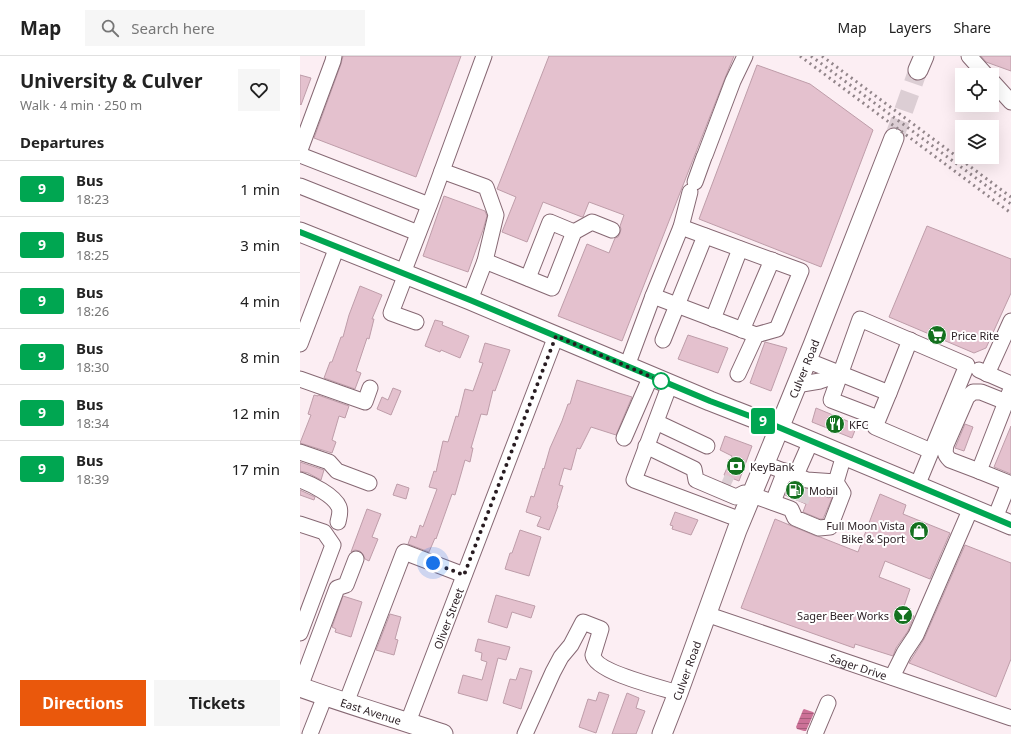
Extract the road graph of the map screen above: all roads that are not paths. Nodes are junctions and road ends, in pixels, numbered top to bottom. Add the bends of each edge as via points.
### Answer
1 (334, 56) edge
2 (484, 56) edge
3 (745, 56) edge
4 (969, 56) edge
5 (980, 68) edge
6 (999, 89) edge
7 (1011, 102) edge
8 (894, 138) tunnel mouth
9 (300, 150) edge
10 (300, 155) edge
11 (442, 171) junction
12 (300, 186) edge
13 (429, 205) junction
14 (681, 227) junction
15 (612, 230) dead end
16 (300, 232) edge
17 (574, 232) junction
18 (418, 233) junction
19 (705, 236) junction
20 (337, 247) junction
21 (740, 248) junction
22 (485, 260) junction
23 (772, 260) junction
24 (404, 273) junction
25 (528, 278) junction
26 (653, 296) junction
27 (470, 300) junction
28 (677, 305) junction
29 (713, 319) junction
30 (1011, 321) edge
31 (416, 322) dead end
32 (749, 333) junction
33 (556, 336) junction
34 (662, 340) dead end
35 (910, 340) junction
36 (300, 344) edge
37 (806, 360) junction
38 (967, 365) junction
39 (627, 366) junction
40 (738, 374) dead end
41 (841, 374) junction
42 (987, 374) junction
43 (651, 376) junction
44 (300, 379) edge
45 (670, 384) junction
46 (1011, 384) edge
47 (796, 385) junction
48 (370, 388) dead end
49 (889, 392) junction
50 (1009, 396) edge
51 (878, 418) junction
52 (656, 422) junction
53 (779, 428) junction
54 (624, 438) dead end
55 (811, 441) junction
56 (646, 446) junction
57 (707, 446) dead end
58 (931, 451) junction
59 (300, 452) edge
60 (844, 455) junction
61 (765, 464) junction
62 (694, 469) junction
63 (980, 471) junction
64 (798, 479) junction
65 (300, 480) edge
66 (836, 482) junction
67 (369, 483) dead end
68 (917, 486) junction
69 (748, 494) junction
70 (789, 505) junction
71 (971, 508) junction
72 (741, 520) junction
73 (1003, 521) edge
74 (338, 522) dead end
75 (300, 524) edge
76 (356, 559) dead end
77 (464, 575) junction
78 (706, 614) junction
79 (300, 633) edge
80 (892, 678) junction
81 (300, 687) edge
82 (678, 693) junction
83 (325, 696) junction
84 (346, 703) junction
85 (828, 703) dead end
86 (1011, 718) edge
87 (408, 722) junction
88 (310, 734) edge
89 (442, 734) edge
90 (525, 734) edge
91 (662, 734) edge
92 (816, 734) edge

1 - 9 street
2 - 11 street
3 - 14 street via 693,187
4 - 5 street
6 - 7 street
8 - 37 main road, Culver Road
10 - 13 street
11 - 13 street
11 - 22 street via 486,187 496,215
12 - 18 street
13 - 18 street
14 - 19 street
14 - 26 street
15 - 17 street via 592,222
16 - 20 main road
17 - 25 street via 552,288
17 - 25 street via 550,222
18 - 24 street
19 - 21 street
19 - 28 street
20 - 24 main road
20 - 36 street
21 - 23 street
21 - 29 street
22 - 25 street
22 - 27 street
23 - 32 street
23 - 32 street via 801,271 777,329
24 - 27 main road
24 - 31 street via 391,313
26 - 28 street
26 - 39 street
27 - 33 main road
28 - 29 street
28 - 34 street
29 - 32 street
30 - 42 street
32 - 40 street
33 - 39 main road
33 - 77 street, Oliver Street
35 - 38 street
35 - 41 street via 860,319
35 - 49 street
37 - 41 street
37 - 47 main road, Culver Road
38 - 42 street
38 - 58 street
39 - 43 main road
41 - 47 street
41 - 49 street
41 - 51 street via 831,400
42 - 46 street
43 - 45 main road
43 - 54 street
44 - 48 street via 365,402
45 - 52 street
45 - 53 main road
47 - 53 main road, Culver Road
49 - 51 street
50 - 63 street
50 - 63 street via 973,392 966,397 946,444 945,453 950,460
51 - 58 street via 875,427
52 - 56 street
52 - 57 street
53 - 55 main road
53 - 61 main road, Culver Road
55 - 60 main road
55 - 64 street
56 - 62 street
56 - 72 street via 634,480
58 - 68 street
59 - 67 street via 329,462 337,471
60 - 66 street
60 - 68 main road
61 - 64 street
61 - 69 main road, Culver Road
62 - 69 street
62 - 69 street via 696,480 736,497
63 - 73 street via 1009,483
64 - 66 street
64 - 70 street
65 - 74 street via 330,495 340,507
66 - 70 street via 843,493 830,526 819,528
68 - 71 main road
69 - 70 street
69 - 72 main road, Culver Road
71 - 73 main road
71 - 80 street via 916,635
72 - 78 main road, Culver Road
75 - 79 street via 324,532 333,546
76 - 81 street via 346,586 337,588
77 - 84 street via 404,552
77 - 87 street, Oliver Street
78 - 80 street, Sager Drive
78 - 82 main road, Culver Road
80 - 86 street, Sager Drive
81 - 83 main road, East Avenue
82 - 90 street via 603,667 593,658 601,629 583,622 552,672
82 - 91 main road, Culver Road
83 - 84 main road, East Avenue
83 - 88 street
84 - 87 main road, East Avenue
85 - 92 street
87 - 89 main road, East Avenue

